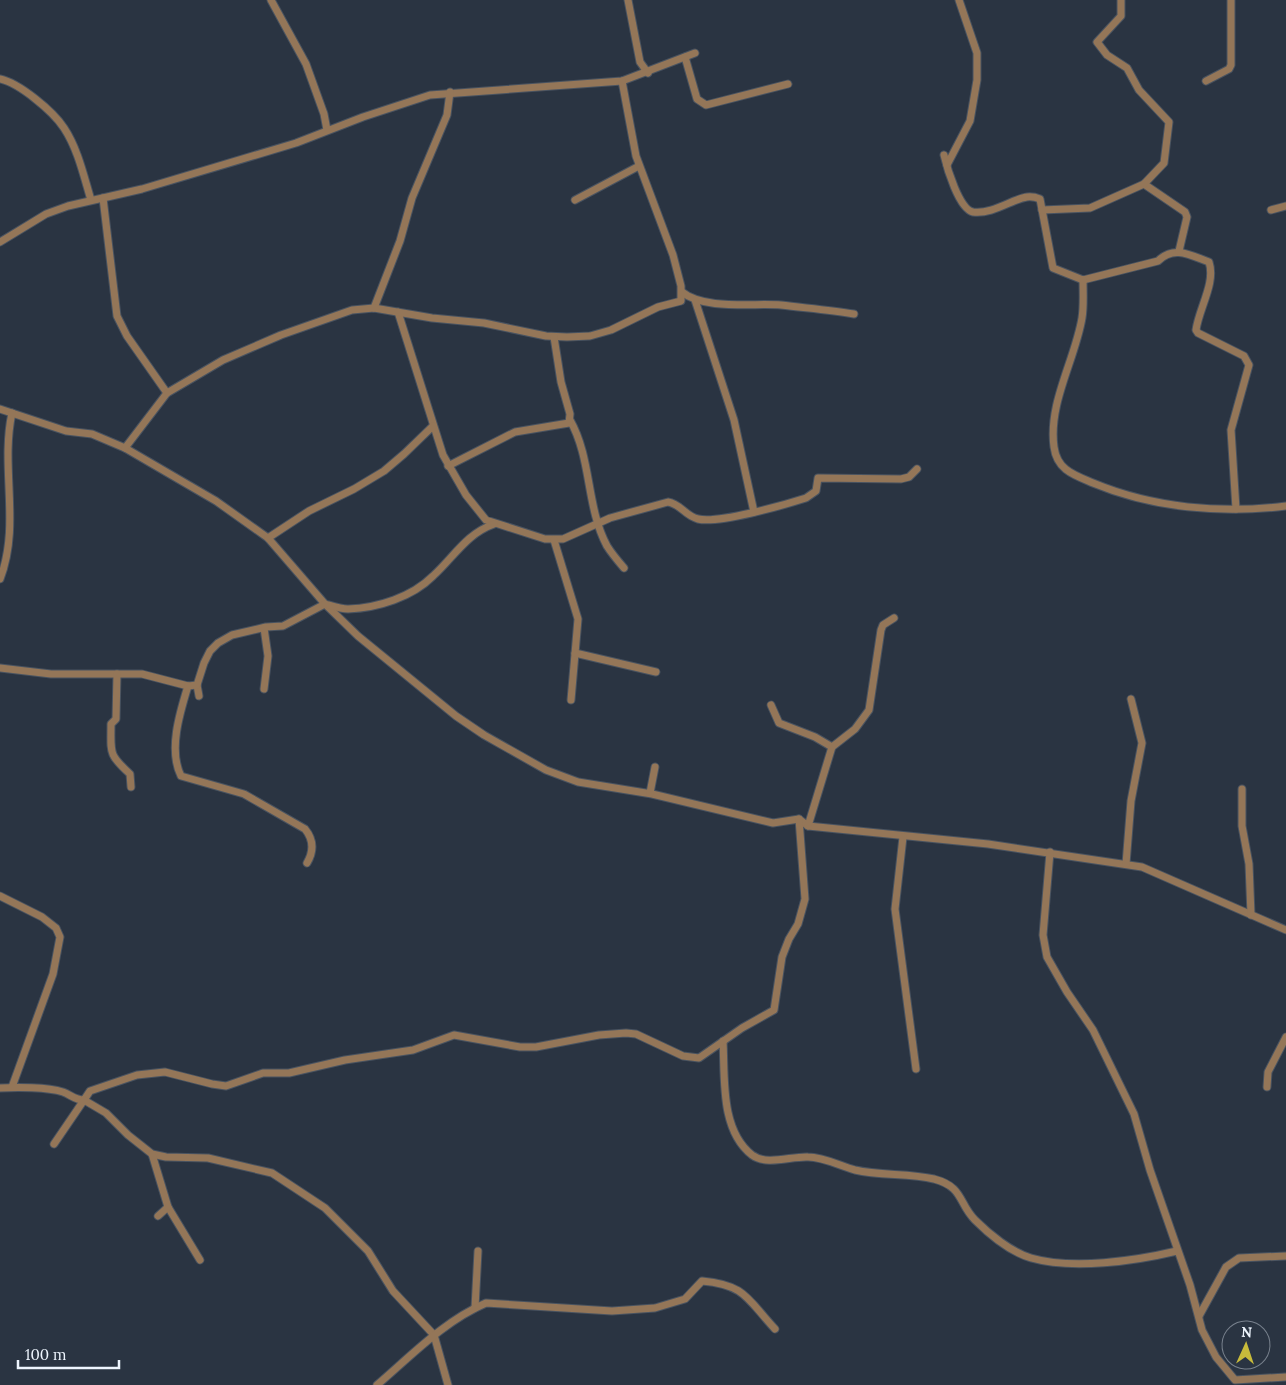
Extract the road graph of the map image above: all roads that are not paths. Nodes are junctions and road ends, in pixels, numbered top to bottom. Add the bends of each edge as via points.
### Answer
1 (271, 0) edge
2 (628, 0) edge
3 (959, 0) edge
4 (1121, 0) edge
5 (1231, 0) edge
6 (695, 53) dead end
7 (685, 57) junction
8 (648, 73) junction
9 (0, 79) edge
10 (622, 81) junction
11 (1206, 81) dead end
12 (788, 84) dead end
13 (450, 92) junction
14 (326, 130) junction
15 (944, 155) dead end
16 (947, 165) junction
17 (638, 166) junction
18 (1144, 184) junction
19 (103, 198) junction
20 (91, 200) junction
21 (574, 200) dead end
22 (1286, 206) edge
23 (1042, 210) junction
24 (1271, 210) dead end
25 (0, 242) edge
26 (1179, 251) junction
27 (1083, 280) junction
28 (682, 292) junction
29 (695, 300) junction
30 (374, 308) junction
31 (398, 312) junction
32 (854, 314) dead end
33 (554, 337) junction
34 (167, 393) junction
35 (0, 409) edge
36 (12, 413) junction
37 (570, 420) junction
38 (433, 426) junction
39 (125, 448) junction
40 (448, 466) junction
41 (917, 469) dead end
42 (1286, 506) edge
43 (1236, 509) junction
44 (754, 512) junction
45 (598, 522) junction
46 (494, 524) junction
47 (268, 538) junction
48 (554, 540) junction
49 (624, 568) dead end
50 (0, 579) edge
51 (325, 604) junction
52 (894, 618) dead end
53 (264, 628) junction
54 (575, 653) junction
55 (0, 668) edge
56 (656, 672) dead end
57 (117, 674) junction
58 (196, 685) junction
59 (188, 686) junction
60 (264, 689) dead end
61 (199, 696) dead end
62 (1131, 699) dead end
63 (571, 700) dead end
64 (771, 705) dead end
65 (832, 747) junction
66 (655, 767) dead end
67 (131, 787) dead end
68 (1242, 789) dead end
69 (650, 793) junction
70 (799, 819) junction
71 (808, 826) junction
72 (903, 837) junction
73 (1050, 852) junction
74 (307, 863) dead end
75 (1126, 864) junction
76 (0, 896) edge
77 (1251, 915) junction
78 (1286, 930) edge
79 (1286, 1037) edge
80 (723, 1041) junction
81 (916, 1070) dead end
82 (12, 1087) junction
83 (1267, 1087) dead end
84 (0, 1088) edge
85 (84, 1100) junction
86 (54, 1144) dead end
87 (152, 1154) junction
88 (168, 1207) junction
89 (158, 1216) dead end
90 (478, 1251) dead end
91 (1177, 1251) junction
92 (1286, 1256) edge
93 (200, 1260) dead end
94 (475, 1308) junction
95 (1199, 1316) junction
96 (775, 1329) dead end
97 (434, 1335) junction
98 (1286, 1377) edge
99 (1235, 1383) edge
100 (377, 1385) edge
101 (448, 1385) edge

1 - 14 street via 306,64 324,114
2 - 8 street via 640,62
3 - 16 street via 977,53 976,80 970,121
4 - 18 street via 1121,16 1097,42 1107,55 1127,68 1139,90 1169,122 1164,163
5 - 11 street via 1231,65
6 - 7 street
7 - 8 street
7 - 12 street via 697,99 706,105
8 - 10 street
9 - 20 street via 27,91 64,127
10 - 13 street
10 - 17 street
13 - 14 street via 430,95
13 - 30 street via 447,115 412,198 400,241
14 - 19 street via 296,143
15 - 16 street
16 - 23 street via 958,195 972,212 988,211 1026,196 1040,199
17 - 21 street
17 - 28 street via 670,246
18 - 23 street via 1090,208
18 - 26 street via 1185,212 1187,217
19 - 20 street
19 - 34 street via 117,316 127,336
20 - 25 street via 46,214
22 - 24 street
23 - 27 street via 1053,268
26 - 27 street via 1166,253 1158,261
26 - 43 street via 1209,262 1212,269 1197,323 1198,333 1244,356 1249,365 1231,430
27 - 43 street via 1083,317 1058,404 1054,432 1059,464 1069,473 1159,504
28 - 29 street
28 - 33 street via 677,303 658,307 611,330 590,336
29 - 32 street via 781,305
29 - 44 street via 734,420
30 - 31 street
30 - 34 street via 343,313 281,335 223,360
31 - 33 street via 484,323
31 - 38 street
33 - 37 street
34 - 39 street
35 - 36 street
36 - 39 street via 66,431 92,434
36 - 50 street via 9,438 10,541
37 - 40 street via 566,426 515,432
37 - 45 street via 578,435
38 - 40 street
38 - 47 street via 384,471 309,510
39 - 47 street via 216,501
40 - 46 street via 478,511
41 - 44 street via 909,477 901,479 818,478 816,491 806,498
42 - 43 street
44 - 45 street via 704,520 696,519 675,503 668,502
45 - 48 street via 584,531
45 - 49 street via 607,545
46 - 48 street
46 - 51 street via 470,536 433,577 413,592 396,599 346,609
47 - 51 street
48 - 54 street via 578,619
51 - 53 street via 283,626
51 - 69 street via 358,636 484,735 546,770 578,782
52 - 65 street via 881,630 868,710 856,729
53 - 58 street via 232,635 218,643 210,651
53 - 60 street via 268,656
54 - 56 street
54 - 63 street
55 - 57 street via 51,674
57 - 59 street via 142,674
57 - 67 street via 116,719 111,724 111,750 113,759 130,774
58 - 59 street
58 - 61 street
59 - 74 street via 176,741 176,762 181,776 244,794 305,829 312,844 312,854
62 - 75 street via 1142,743 1131,801
64 - 65 street via 779,722
65 - 71 street
66 - 69 street
68 - 77 street via 1242,826 1249,864
69 - 70 street via 773,823
70 - 71 street
70 - 80 street via 805,899 802,914 782,957 774,1010
71 - 72 street
72 - 73 street
72 - 81 street via 895,909
73 - 75 street
73 - 91 street via 1044,946 1067,992 1093,1030 1134,1114
75 - 77 street via 1142,867
76 - 82 street via 42,917 56,928 60,937 52,974
77 - 78 street
79 - 83 street via 1268,1072
80 - 85 street via 706,1054 691,1058 636,1034 626,1033 536,1047 454,1035 413,1050 345,1060 289,1073 263,1073 226,1086 165,1072 137,1075 90,1091
80 - 91 street via 730,1120 744,1147 756,1158 809,1157 855,1170 935,1179 960,1194 967,1211 991,1234 1029,1257 1042,1261 1106,1262 1142,1259
82 - 84 street
82 - 85 street via 55,1090
85 - 86 street
85 - 87 street via 106,1113
87 - 88 street
87 - 97 street via 208,1158 272,1172 302,1191 368,1251 406,1308
88 - 89 street
88 - 93 street
90 - 94 street
91 - 95 street
92 - 95 street via 1233,1260
94 - 96 street via 486,1303 612,1311 656,1308 685,1299 702,1281 725,1283 740,1290
94 - 97 street
95 - 99 street via 1208,1345
97 - 100 street
97 - 101 street
98 - 99 street

